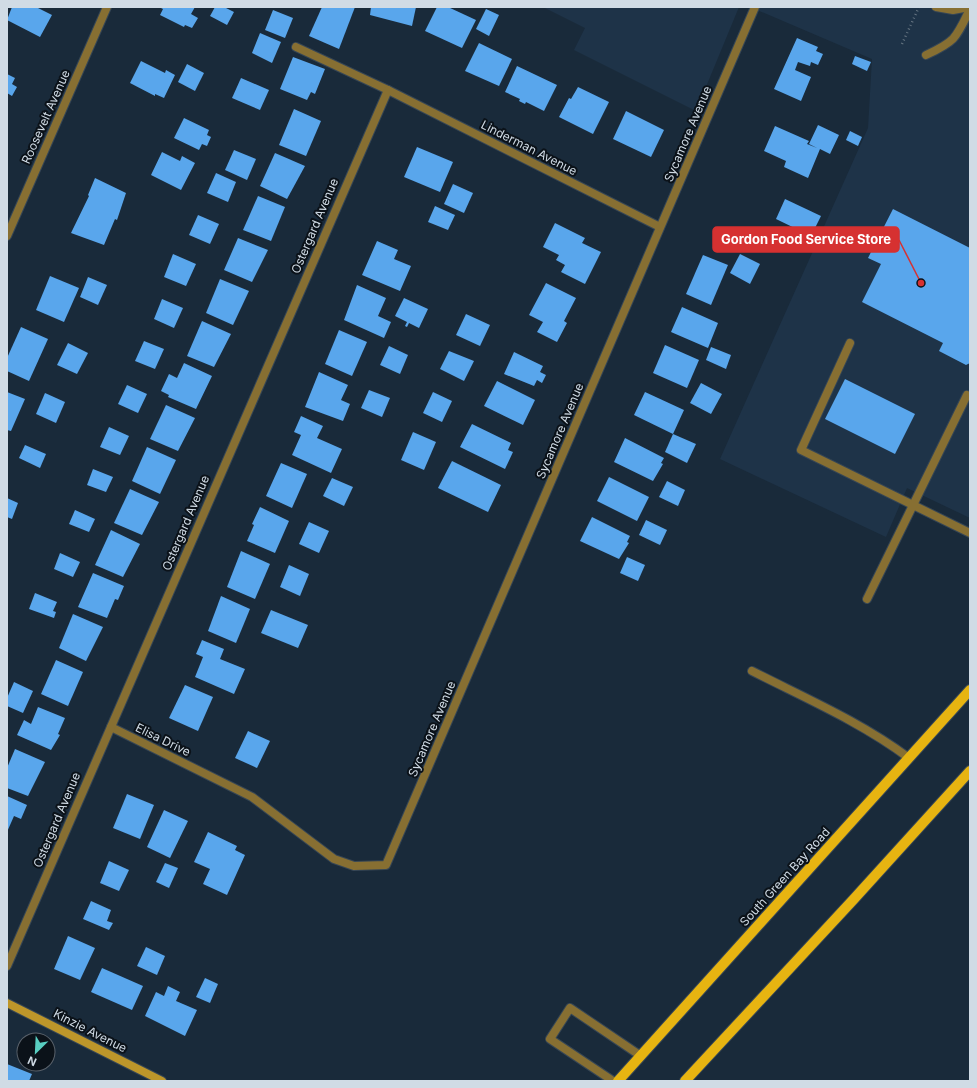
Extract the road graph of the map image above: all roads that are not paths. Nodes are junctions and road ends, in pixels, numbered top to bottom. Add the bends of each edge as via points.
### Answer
1 (107, 7) edge
2 (755, 7) edge
3 (936, 7) edge
4 (969, 8) edge
5 (296, 47) dead end
6 (926, 55) dead end
7 (388, 90) junction
8 (660, 227) junction
9 (7, 236) edge
10 (850, 343) dead end
11 (966, 395) dead end
12 (914, 505) junction
13 (970, 533) edge
14 (867, 599) dead end
15 (752, 671) dead end
16 (970, 690) edge
17 (111, 727) junction
18 (909, 758) junction
19 (970, 771) edge
20 (386, 865) joint
21 (7, 966) edge
22 (7, 1003) edge
23 (641, 1056) junction
24 (162, 1081) edge
25 (613, 1081) edge
26 (618, 1081) edge
27 (685, 1081) edge

1 - 9 street, Roosevelt Avenue
2 - 8 street, Sycamore Avenue
3 - 4 street via 953,10
4 - 6 street via 959,33 949,44
5 - 7 street, Linderman Avenue
7 - 8 street, Linderman Avenue
7 - 17 street, Ostergard Avenue
8 - 20 street, Sycamore Avenue
10 - 12 street via 800,450
11 - 12 street
12 - 13 street
12 - 14 street
15 - 18 street via 844,716
16 - 18 main road, South Green Bay Road
17 - 20 street, Elisa Drive via 252,797 334,859 354,866
17 - 21 street, Ostergard Avenue
18 - 23 main road, South Green Bay Road
19 - 27 main road
22 - 24 street, Kinzie Avenue
23 - 25 street via 570,1008 550,1039
23 - 26 main road, South Green Bay Road

